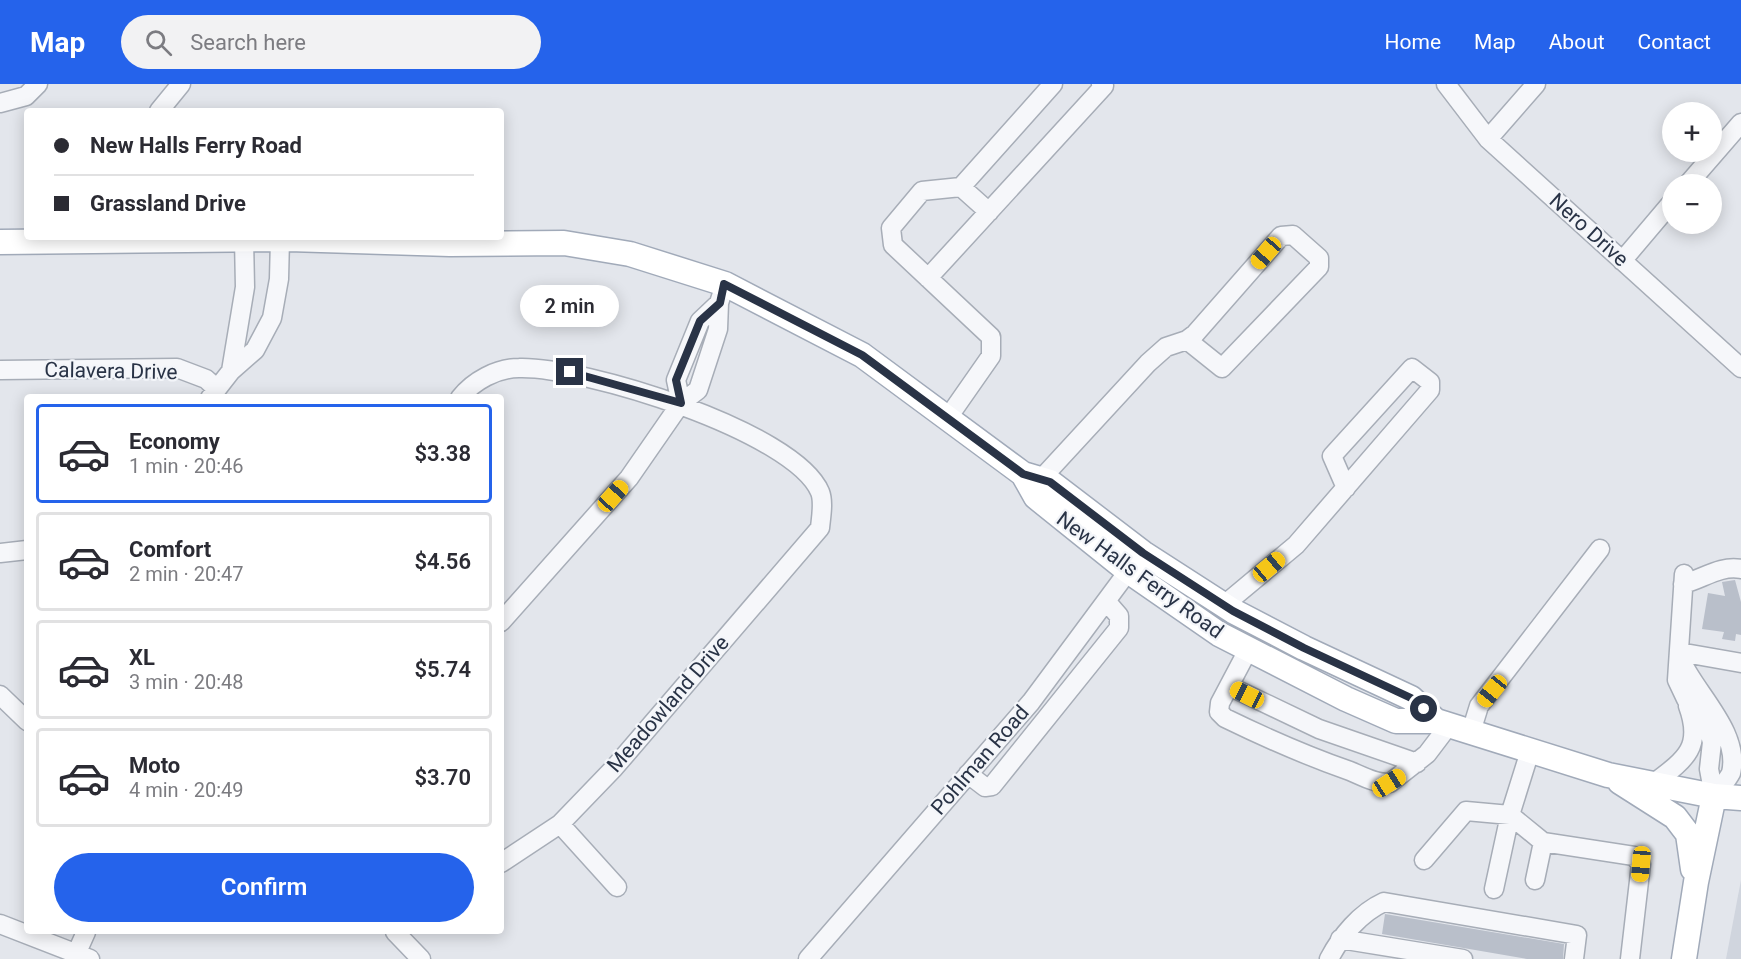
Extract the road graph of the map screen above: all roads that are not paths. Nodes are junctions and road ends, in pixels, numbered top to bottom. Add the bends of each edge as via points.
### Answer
1 (38, 84) edge
2 (181, 84) edge
3 (1053, 84) edge
4 (1101, 84) edge
5 (1446, 84) edge
6 (1536, 84) edge
7 (0, 103) edge
8 (161, 108) edge
9 (1741, 123) edge
10 (1488, 139) junction
11 (1697, 174) edge
12 (961, 187) junction
13 (989, 212) junction
14 (1662, 214) edge
15 (71, 240) edge
16 (244, 240) edge
17 (280, 240) edge
18 (314, 240) edge
19 (0, 242) edge
20 (1622, 261) junction
21 (928, 278) junction
22 (722, 293) junction
23 (1187, 340) junction
24 (1741, 368) edge
25 (0, 370) edge
26 (231, 371) junction
27 (465, 391) edge
28 (214, 394) edge
29 (681, 403) junction
30 (947, 420) junction
31 (1032, 477) junction
32 (1346, 488) junction
33 (1600, 549) dead end
34 (24, 550) edge
35 (0, 553) edge
36 (1136, 562) junction
37 (1741, 568) edge
38 (1106, 601) junction
39 (1224, 605) junction
40 (504, 619) edge
41 (1248, 650) junction
42 (1679, 654) junction
43 (1741, 663) edge
44 (1229, 686) junction
45 (1037, 693) junction
46 (0, 695) edge
47 (1686, 699) junction
48 (1056, 710) junction
49 (24, 718) edge
50 (1452, 726) junction
51 (1736, 732) edge
52 (1530, 751) junction
53 (1417, 763) junction
54 (968, 774) junction
55 (1608, 775) junction
56 (1654, 783) junction
57 (1714, 796) junction
58 (1741, 798) edge
59 (1510, 815) junction
60 (560, 824) junction
61 (1543, 842) junction
62 (1424, 860) dead end
63 (504, 861) edge
64 (1534, 880) dead end
65 (1696, 882) junction
66 (617, 887) dead end
67 (1494, 889) dead end
68 (0, 924) edge
69 (24, 934) edge
70 (24, 934) edge
71 (86, 934) edge
72 (399, 934) edge
73 (1340, 939) junction
74 (80, 957) edge
75 (421, 959) edge
76 (808, 959) edge
77 (1329, 959) edge
78 (1463, 959) edge
79 (1574, 959) edge
80 (1630, 959) edge
81 (1684, 959) edge

1 - 7 street via 26,96
2 - 8 street
3 - 12 street
4 - 13 street via 1104,86
5 - 10 street, Nero Drive
6 - 10 street
9 - 11 street
10 - 20 street, Nero Drive
12 - 13 street
12 - 21 street via 922,191 891,228 893,245
13 - 21 street
14 - 20 street
15 - 19 main road, New Halls Ferry Road
16 - 26 street via 245,287
17 - 26 street via 273,318 255,350
18 - 22 main road, New Halls Ferry Road via 564,243 630,254
20 - 24 street, Nero Drive
21 - 30 street via 991,337 991,356
22 - 29 street via 700,321 676,380
22 - 30 main road, New Halls Ferry Road via 862,355
23 - 23 street via 1281,236 1293,235 1319,258 1319,267 1222,368
23 - 31 street via 1166,347
25 - 28 street, Calavera Drive via 177,368 206,380
26 - 28 street
27 - 29 street via 501,371 529,368 570,372
29 - 40 street via 628,478
29 - 60 street, Meadowland Drive via 759,440 806,472 820,492 820,528 614,768
30 - 31 main road, New Halls Ferry Road
31 - 36 main road, New Halls Ferry Road via 1036,497
32 - 32 street via 1430,390 1430,382 1412,368 1332,456
32 - 39 street via 1296,545
33 - 50 street via 1479,706
34 - 35 street
36 - 38 street, Pohlman Road
36 - 39 main road, New Halls Ferry Road
36 - 41 main road, New Halls Ferry Road via 1219,634
37 - 42 street via 1718,569 1700,579 1684,579
38 - 45 street, Pohlman Road
38 - 48 street via 1119,616 1119,628
39 - 50 main road, New Halls Ferry Road via 1411,698
41 - 44 street
41 - 50 main road, New Halls Ferry Road via 1396,721
42 - 43 street
42 - 47 street via 1677,680
42 - 51 street via 1686,673
44 - 53 street via 1318,729
44 - 53 street via 1220,712 1271,740 1382,783 1389,783
45 - 48 street
45 - 54 street, Pohlman Road
46 - 49 street
47 - 56 street via 1695,735 1690,750 1680,764
47 - 57 street via 1707,725 1712,742 1709,769
48 - 54 street via 993,786 985,787
50 - 52 main road, New Halls Ferry Road
50 - 53 street
51 - 57 street via 1732,772
52 - 55 main road, New Halls Ferry Road
52 - 59 street
54 - 76 street, Pohlman Road
55 - 56 main road, New Halls Ferry Road
55 - 65 main road via 1666,810 1682,825 1688,834
56 - 57 main road, New Halls Ferry Road
57 - 58 main road, New Halls Ferry Road
57 - 65 main road
59 - 61 street
59 - 62 street via 1466,811
59 - 67 street
60 - 63 street, Meadowland Drive
60 - 66 street
61 - 64 street
61 - 80 street via 1634,856 1641,864
65 - 81 main road
68 - 70 street
69 - 74 street
71 - 74 street
72 - 75 street
73 - 77 street
73 - 78 street
73 - 79 street via 1384,902 1577,935

